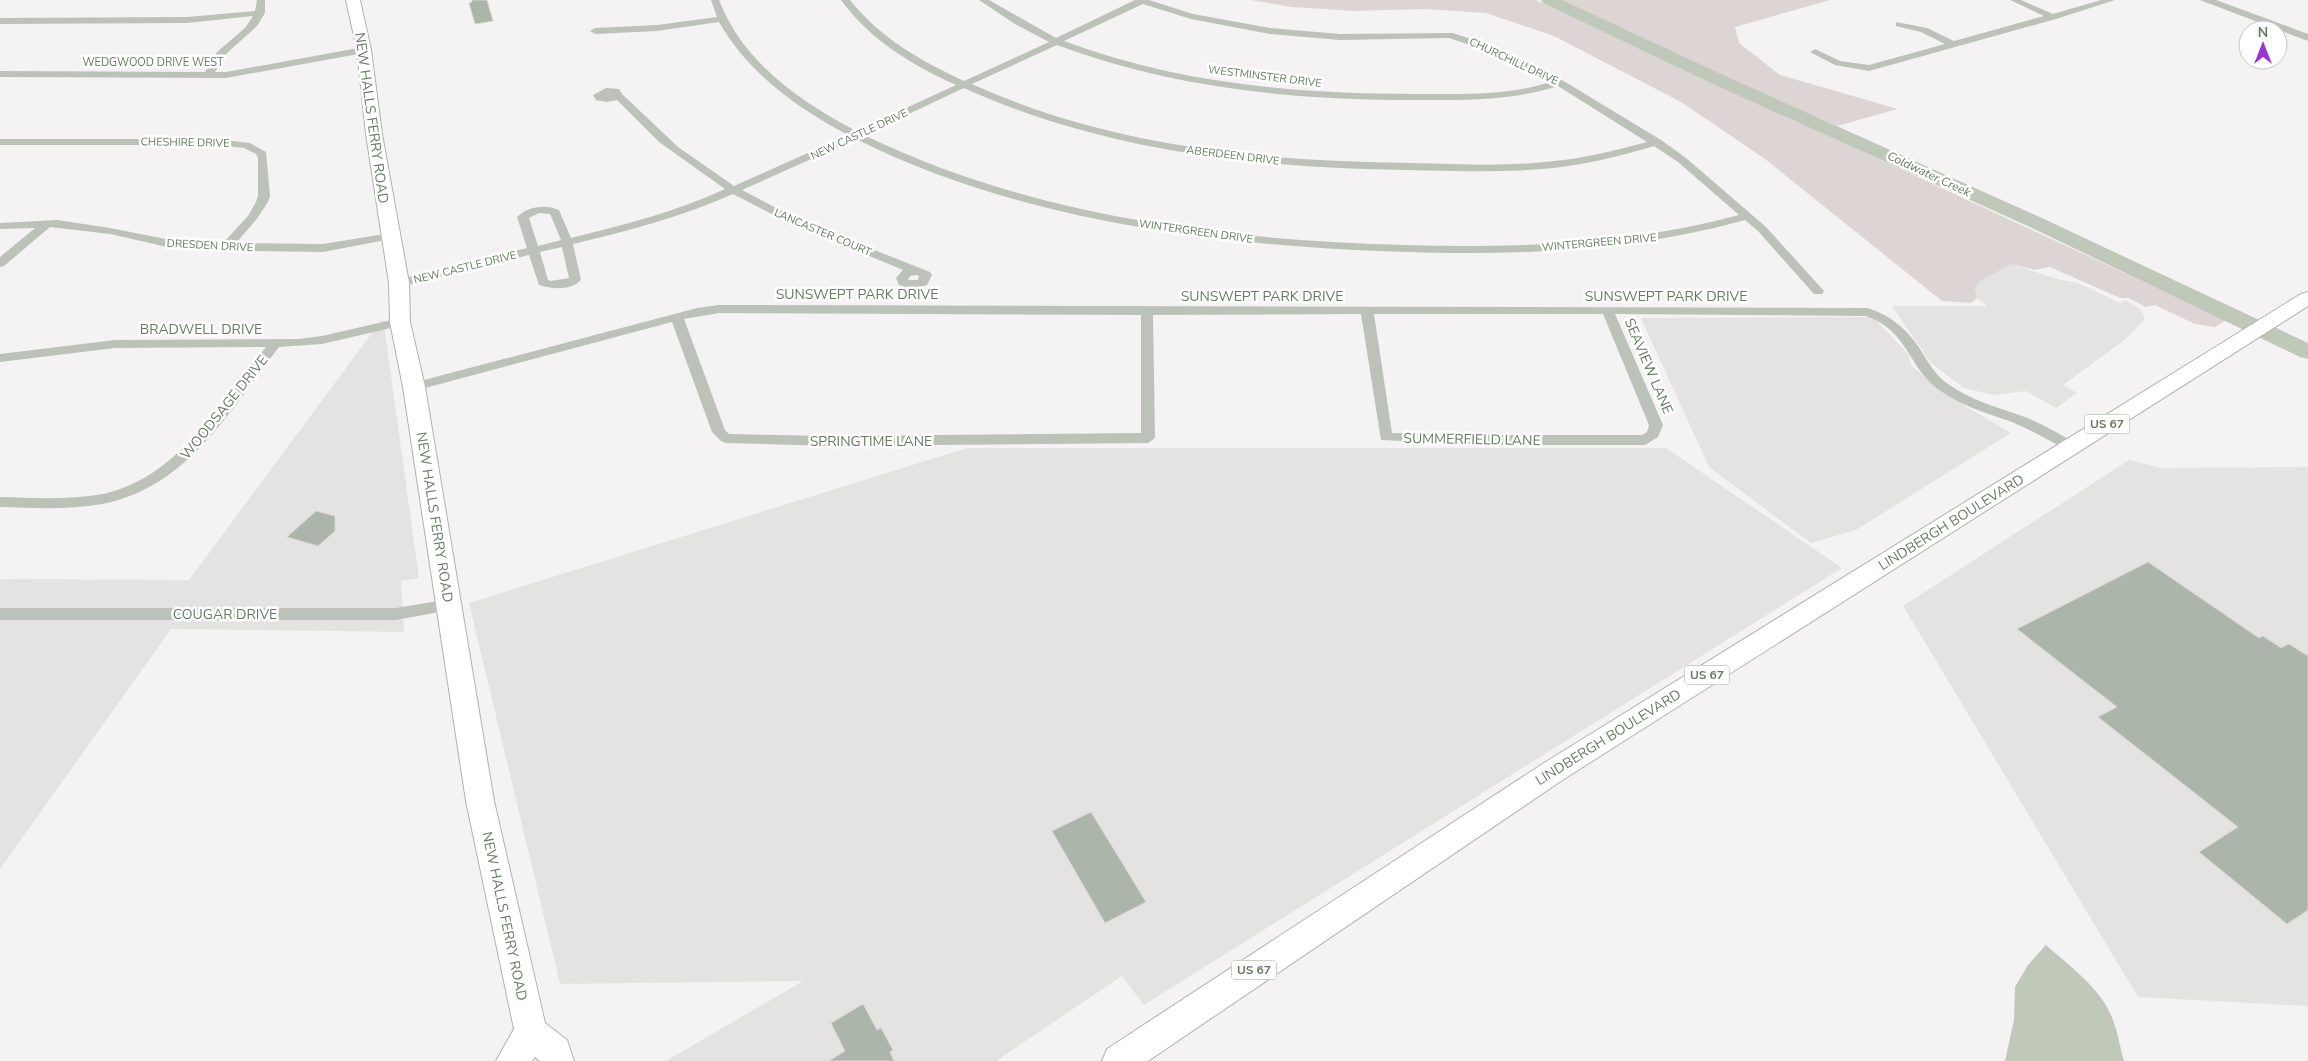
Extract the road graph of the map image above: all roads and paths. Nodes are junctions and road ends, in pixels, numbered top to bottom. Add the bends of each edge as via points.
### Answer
1 (261, 0) edge
2 (353, 0) edge
3 (715, 0) edge
4 (845, 0) edge
5 (983, 0) edge
6 (2014, 0) edge
7 (2111, 0) edge
8 (2206, 0) edge
9 (1142, 1) edge
10 (261, 13) junction
11 (2053, 17) junction
12 (720, 19) junction
13 (0, 21) edge
14 (1899, 24) dead end
15 (595, 31) dead end
16 (2306, 36) edge
17 (1056, 41) junction
18 (1953, 44) junction
19 (364, 50) junction
20 (1815, 52) dead end
21 (0, 74) edge
22 (208, 75) junction
23 (1560, 82) junction
24 (963, 86) junction
25 (617, 96) dead end
26 (856, 135) junction
27 (0, 142) edge
28 (1658, 142) junction
29 (734, 191) junction
30 (1747, 216) junction
31 (46, 224) junction
32 (0, 226) edge
33 (392, 236) junction
34 (566, 242) junction
35 (226, 246) junction
36 (531, 250) junction
37 (0, 263) edge
38 (913, 271) dead end
39 (399, 283) junction
40 (1818, 291) dead end
41 (2308, 298) edge
42 (1147, 311) junction
43 (1367, 311) junction
44 (1608, 311) junction
45 (676, 318) junction
46 (400, 322) junction
47 (275, 344) junction
48 (0, 358) edge
49 (414, 387) junction
50 (1654, 434) joint
51 (2071, 447) junction
52 (0, 502) edge
53 (450, 605) junction
54 (0, 614) edge
55 (531, 1032) junction
56 (513, 1061) edge
57 (557, 1061) edge
58 (1119, 1061) edge

1 - 10 street
2 - 19 main road, NEW HALLS FERRY ROAD
3 - 12 street, WINTERGREEN DRIVE
4 - 24 street, ABERDEEN DRIVE via 862,21 892,46
5 - 17 street, WESTMINSTER DRIVE
6 - 11 street
7 - 11 street
8 - 16 street
9 - 17 street, NEW CASTLE DRIVE
9 - 23 street, CHURCHILL DRIVE via 1217,22 1270,32 1340,37 1455,36 1494,50
10 - 13 street via 187,20
10 - 22 street via 255,24 221,54
11 - 18 street
12 - 15 street via 657,28
12 - 26 street, WINTERGREEN DRIVE via 742,50 774,82
14 - 18 street via 1924,30
17 - 23 street, WESTMINSTER DRIVE via 1111,60 1184,78 1307,94 1470,97 1529,91
17 - 24 street, NEW CASTLE DRIVE
18 - 20 street via 1870,68 1838,62
19 - 22 street, WEDGWOOD DRIVE WEST via 226,75
19 - 33 main road, NEW HALLS FERRY ROAD via 385,211
21 - 22 street, WEDGWOOD DRIVE WEST
23 - 28 street, CHURCHILL DRIVE
24 - 26 street, NEW CASTLE DRIVE
24 - 28 street, ABERDEEN DRIVE via 1021,109 1114,135 1198,151 1292,162 1354,166 1541,166
25 - 29 street, LANCASTER COURT via 622,97 640,119 674,150
26 - 29 street, NEW CASTLE DRIVE
26 - 30 street, WINTERGREEN DRIVE via 940,171 1037,202 1154,226 1247,239 1351,247 1438,249 1577,246 1682,233
27 - 35 street, CHESHIRE DRIVE via 215,142 253,148 263,158 264,196 252,218
28 - 30 street, CHURCHILL DRIVE
29 - 34 street, NEW CASTLE DRIVE via 646,223
29 - 38 street, LANCASTER COURT via 781,215
30 - 40 street, CHURCHILL DRIVE
31 - 32 street, DRESDEN DRIVE
31 - 35 street, DRESDEN DRIVE via 73,225 176,245
31 - 37 street
33 - 35 street, DRESDEN DRIVE via 323,248
33 - 39 main road, NEW HALLS FERRY ROAD
34 - 36 street, NEW CASTLE DRIVE
34 - 36 street, NEW CASTLE DRIVE via 555,212 538,210 523,217
34 - 36 street, NEW CASTLE DRIVE via 575,280 567,284 543,282
36 - 39 street, NEW CASTLE DRIVE
39 - 46 main road, NEW HALLS FERRY ROAD
41 - 51 main road, LINDBERGH BOULEVARD / US 67
42 - 43 street, SUNSWEPT PARK DRIVE
42 - 45 street, SUNSWEPT PARK DRIVE via 739,309 701,311
42 - 45 street, SPRINGTIME LANE via 1148,438 916,441 726,438 719,432
43 - 44 street, SUNSWEPT PARK DRIVE
43 - 50 street, SUMMERFIELD LANE via 1386,437 1646,440
44 - 50 street, SEAVIEW LANE via 1656,425
44 - 51 street, SUNSWEPT PARK DRIVE via 1854,311 1879,315 1914,348 1930,377 1950,392 1976,406 2032,425
45 - 49 street, SUNSWEPT PARK DRIVE
46 - 47 street, BRADWELL DRIVE via 322,340
46 - 49 main road, NEW HALLS FERRY ROAD
47 - 48 street, BRADWELL DRIVE via 115,344
47 - 52 street, WOODSAGE DRIVE via 191,450 154,481 129,492 82,503
49 - 53 main road, NEW HALLS FERRY ROAD
51 - 58 main road, LINDBERGH BOULEVARD / US 67 via 1554,771
53 - 54 street, COUGAR DRIVE via 396,614
53 - 55 main road, NEW HALLS FERRY ROAD via 480,801
55 - 56 main road
55 - 57 main road via 556,1052

